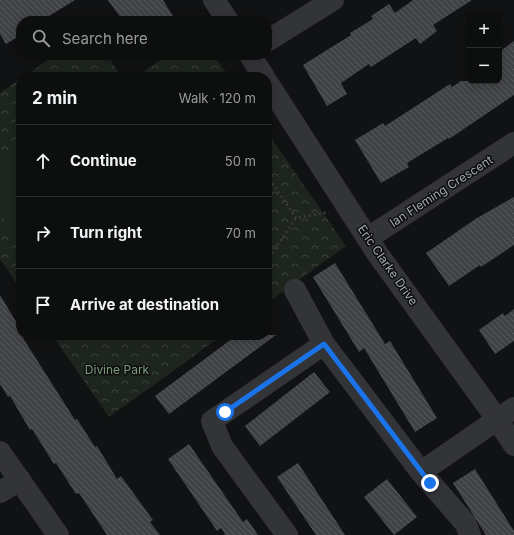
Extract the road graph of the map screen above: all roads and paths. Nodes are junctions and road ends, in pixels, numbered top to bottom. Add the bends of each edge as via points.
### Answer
1 (214, 0) edge
2 (333, 0) edge
3 (225, 16) edge
4 (272, 38) edge
5 (253, 60) edge
6 (261, 72) edge
7 (272, 90) edge
8 (514, 143) edge
9 (272, 182) edge
10 (349, 209) junction
11 (296, 218) junction
12 (368, 238) junction
13 (272, 252) edge
14 (295, 290) dead end
15 (324, 344) junction
16 (506, 414) edge
17 (514, 445) edge
18 (0, 452) edge
19 (421, 472) junction
20 (20, 480) junction
21 (0, 492) edge
22 (58, 535) edge
23 (287, 535) edge
24 (470, 535) edge

1 - 3 street
2 - 4 street
5 - 6 street
7 - 10 street, Eric Clarke Drive
8 - 12 street, Ian Fleming Crescent
9 - 11 path
10 - 11 path
10 - 12 street, Eric Clarke Drive
11 - 13 path
12 - 16 street, Eric Clarke Drive
14 - 15 street
15 - 19 street
15 - 23 street via 212,421 222,446
16 - 17 street, Eric Clarke Drive
16 - 19 street
18 - 20 street
19 - 24 street via 466,524
20 - 21 street
20 - 22 street

